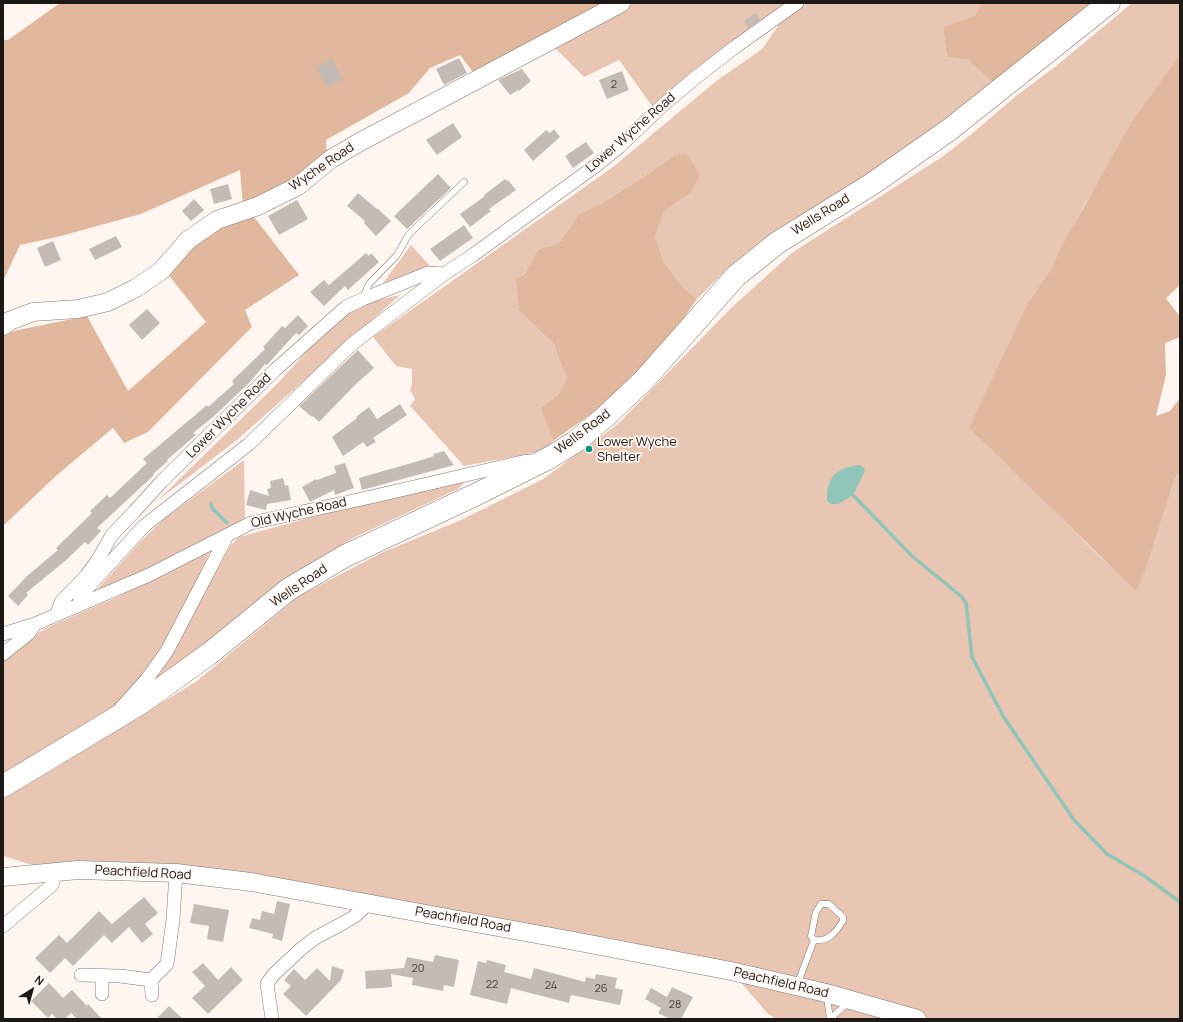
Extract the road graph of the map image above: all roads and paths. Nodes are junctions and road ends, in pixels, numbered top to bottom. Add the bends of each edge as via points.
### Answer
1 (621, 3) edge
2 (780, 3) edge
3 (797, 3) edge
4 (1109, 3) edge
5 (776, 17) junction
6 (464, 182) dead end
7 (444, 274) junction
8 (363, 299) junction
9 (3, 326) edge
10 (542, 460) junction
11 (226, 536) junction
12 (79, 605) junction
13 (57, 614) junction
14 (34, 624) junction
15 (3, 634) edge
16 (3, 654) edge
17 (108, 722) junction
18 (3, 786) edge
19 (56, 872) junction
20 (176, 873) junction
21 (3, 877) edge
22 (369, 903) junction
23 (3, 926) edge
24 (814, 940) junction
25 (81, 975) dead end
26 (102, 976) junction
27 (151, 980) junction
28 (796, 985) junction
29 (826, 993) junction
30 (102, 994) dead end
31 (152, 995) dead end
32 (851, 1000) junction
33 (830, 1018) edge
34 (272, 1019) edge
35 (917, 1019) edge

1 - 9 street, Wyche Road via 358,142 331,159 298,186 258,206 217,220 188,240 161,271 136,288 108,302 78,309 33,312
2 - 5 street
3 - 5 street, Lower Wyche Road
4 - 10 highway, Wells Road via 949,130 872,184 777,243 736,276 644,380 605,417 575,442
5 - 7 street, Lower Wyche Road via 695,78 619,148
6 - 8 lane via 409,234 397,255 369,284
7 - 8 street, Lower Wyche Road via 428,272
7 - 12 street, Lower Wyche Road via 352,344 249,444 144,526 81,595
8 - 13 street, Lower Wyche Road via 346,307 275,370 162,481 112,535 97,561 61,602
10 - 11 street, Old Wyche Road via 522,462 251,523
10 - 17 highway, Wells Road via 479,493 345,556 289,590 209,654 142,702
11 - 12 street, Old Wyche Road via 149,575
11 - 17 street via 167,651 147,679
12 - 13 street, Old Wyche Road
13 - 14 street, Old Wyche Road
14 - 15 street, Old Wyche Road
14 - 16 street via 28,634
17 - 18 highway, Wells Road
19 - 20 street, Peachfield Road via 78,870
19 - 21 street, Peachfield Road
19 - 23 street via 52,885
20 - 22 street, Peachfield Road via 250,882
20 - 27 street via 167,964
22 - 28 street, Peachfield Road via 574,940
22 - 34 street via 345,922 314,938 273,975 267,984
24 - 24 lane via 829,938 843,921 843,917 829,904 821,904 816,912 811,936
24 - 28 lane
25 - 26 street
26 - 27 street
26 - 30 street
27 - 31 street
28 - 29 street, Peachfield Road
29 - 32 street, Peachfield Road
29 - 33 lane
32 - 33 lane
32 - 35 street, Peachfield Road

